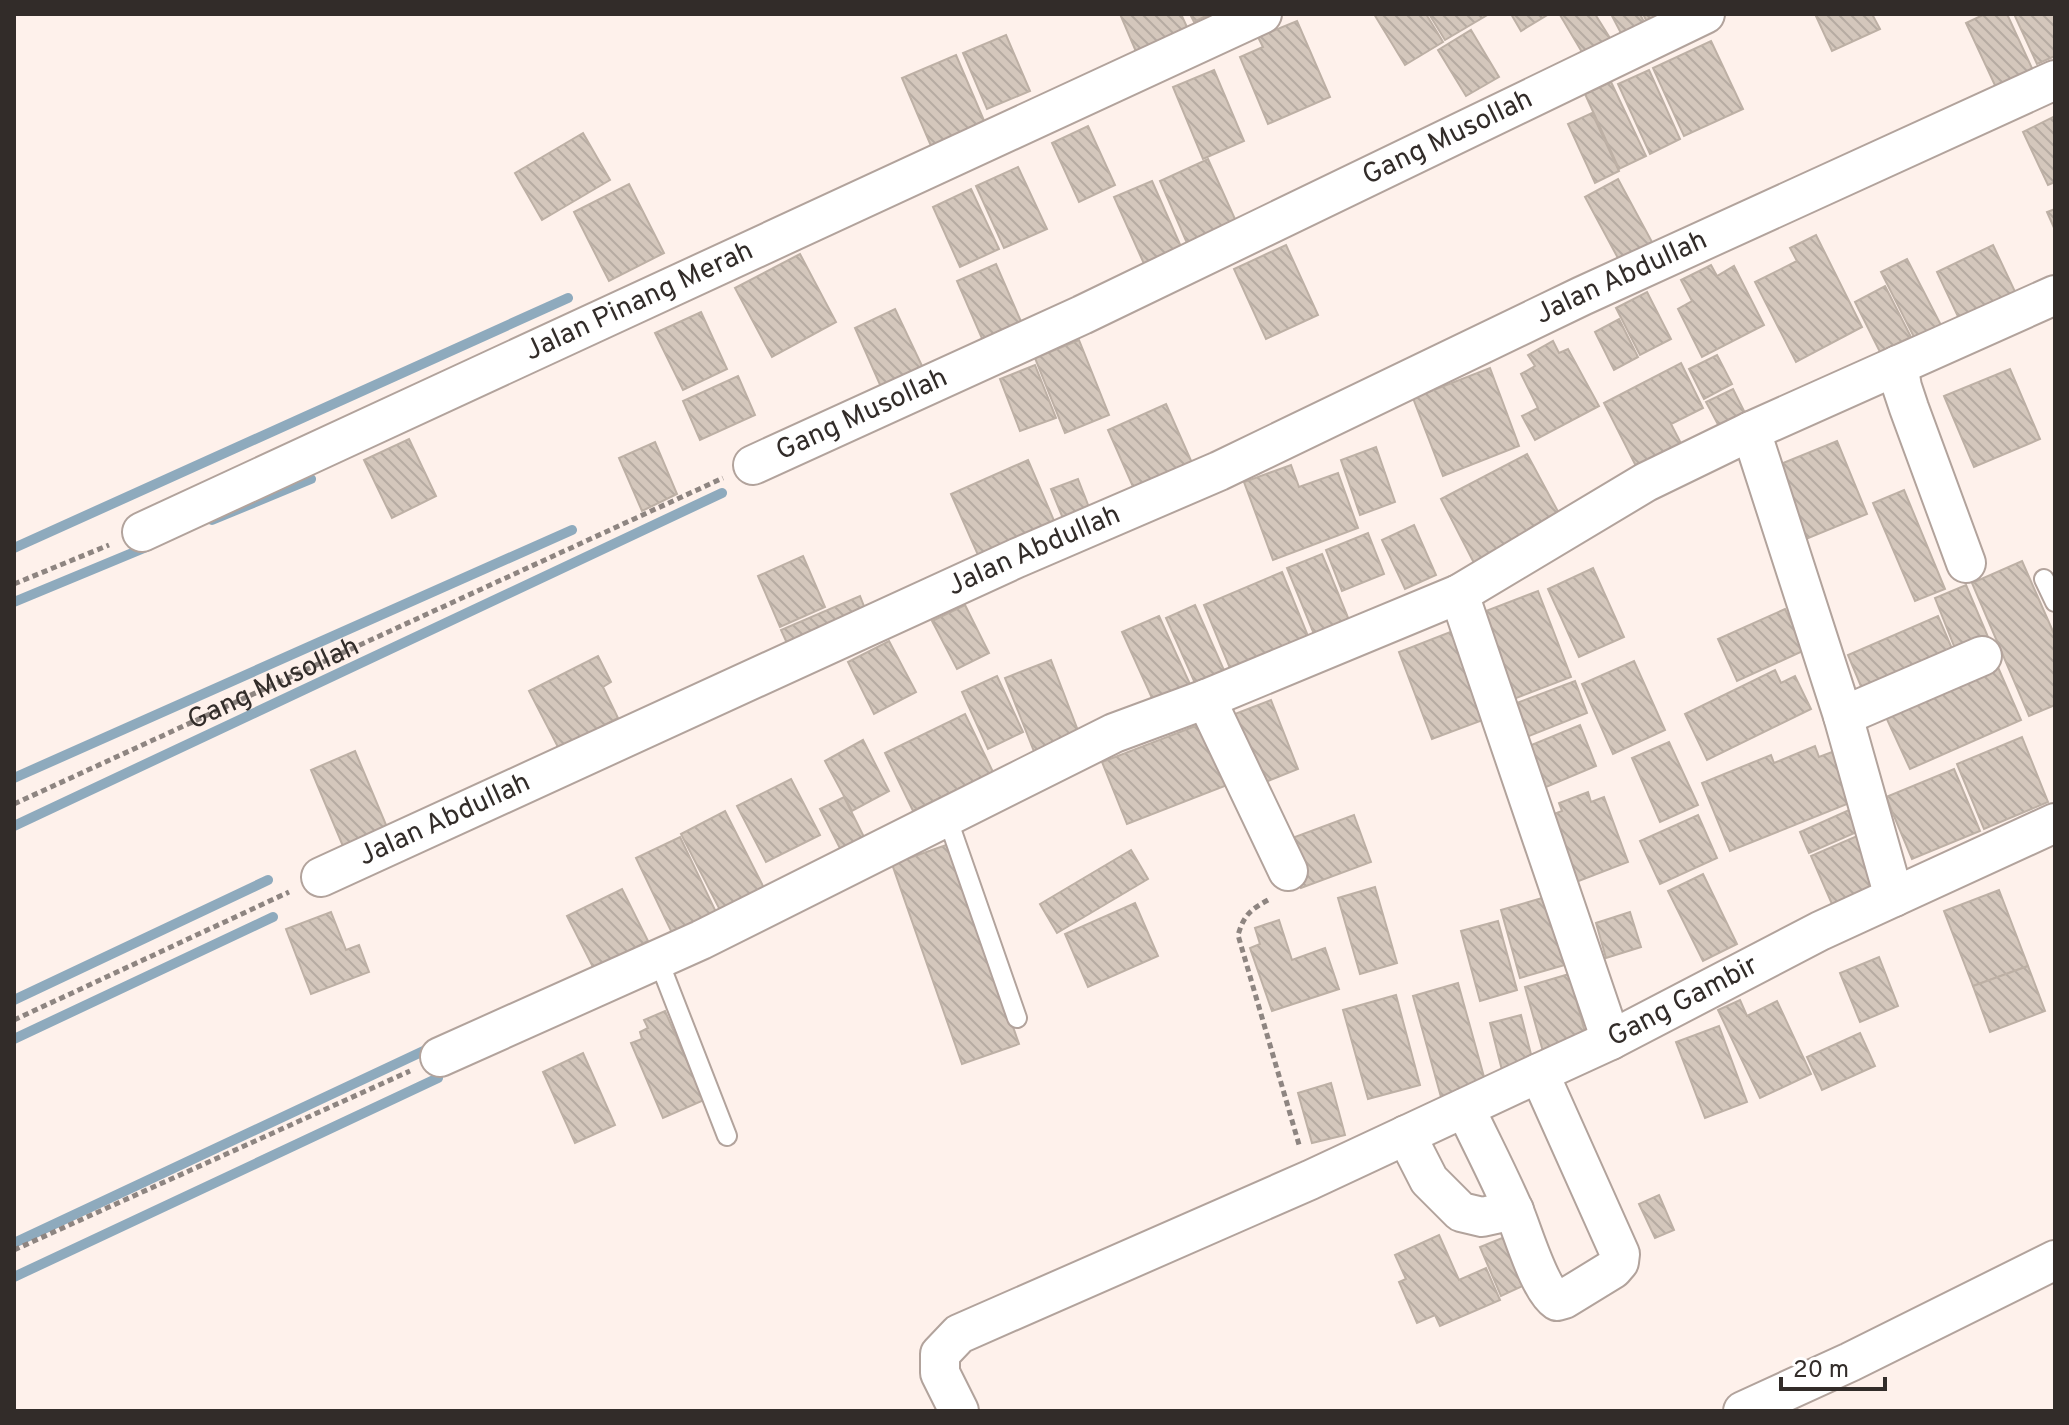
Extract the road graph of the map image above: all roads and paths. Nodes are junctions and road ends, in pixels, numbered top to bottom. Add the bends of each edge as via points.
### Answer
1 (1262, 14) edge
2 (1705, 14) edge
3 (2055, 80) edge
4 (2055, 295) edge
5 (1898, 365) junction
6 (1751, 431) junction
7 (753, 465) joint
8 (142, 532) joint
9 (1966, 563) dead end
10 (2044, 579) dead end
11 (14, 584) edge
12 (1459, 594) junction
13 (2055, 602) edge
14 (1982, 656) dead end
15 (1206, 699) junction
16 (1843, 716) junction
17 (14, 804) edge
18 (947, 817) junction
19 (2055, 823) edge
20 (1288, 871) joint
21 (321, 877) joint
22 (1894, 897) junction
23 (658, 959) junction
24 (1017, 1018) dead end
25 (14, 1020) edge
26 (1611, 1040) junction
27 (440, 1057) joint
28 (1539, 1073) junction
29 (1465, 1108) junction
30 (1406, 1135) junction
31 (727, 1136) dead end
32 (1310, 1180) junction
33 (1514, 1210) junction
34 (14, 1250) edge
35 (2055, 1260) edge
36 (959, 1411) edge
37 (1743, 1411) edge

1 - 8 street, Jalan Pinang Merah
2 - 7 street, Gang Musollah via 1082,315
3 - 21 street, Jalan Abdullah via 1582,296 1219,471
4 - 5 street
5 - 6 street
5 - 9 street
6 - 12 street via 1646,482
6 - 16 street
7 - 17 path, Gang Musollah
8 - 11 path
10 - 13 lane
12 - 15 street
12 - 26 street
14 - 16 street
15 - 18 street via 1114,733
15 - 20 street
16 - 22 street
18 - 23 street
18 - 24 lane
19 - 22 street, Gang Gambir
20 - 32 path via 1287,885 1252,909 1238,935
21 - 25 path
22 - 26 street, Gang Gambir
23 - 27 street
23 - 31 lane
26 - 28 street, Gang Gambir
27 - 34 path
28 - 29 street, Gang Gambir
28 - 33 street via 1620,1254 1619,1262 1557,1301 1542,1281
29 - 30 street, Gang Gambir
29 - 33 street
30 - 32 street, Gang Gambir
30 - 33 street via 1429,1180 1461,1212 1482,1217
32 - 36 street, Gang Gambir via 959,1334 940,1354 940,1373
35 - 37 street

